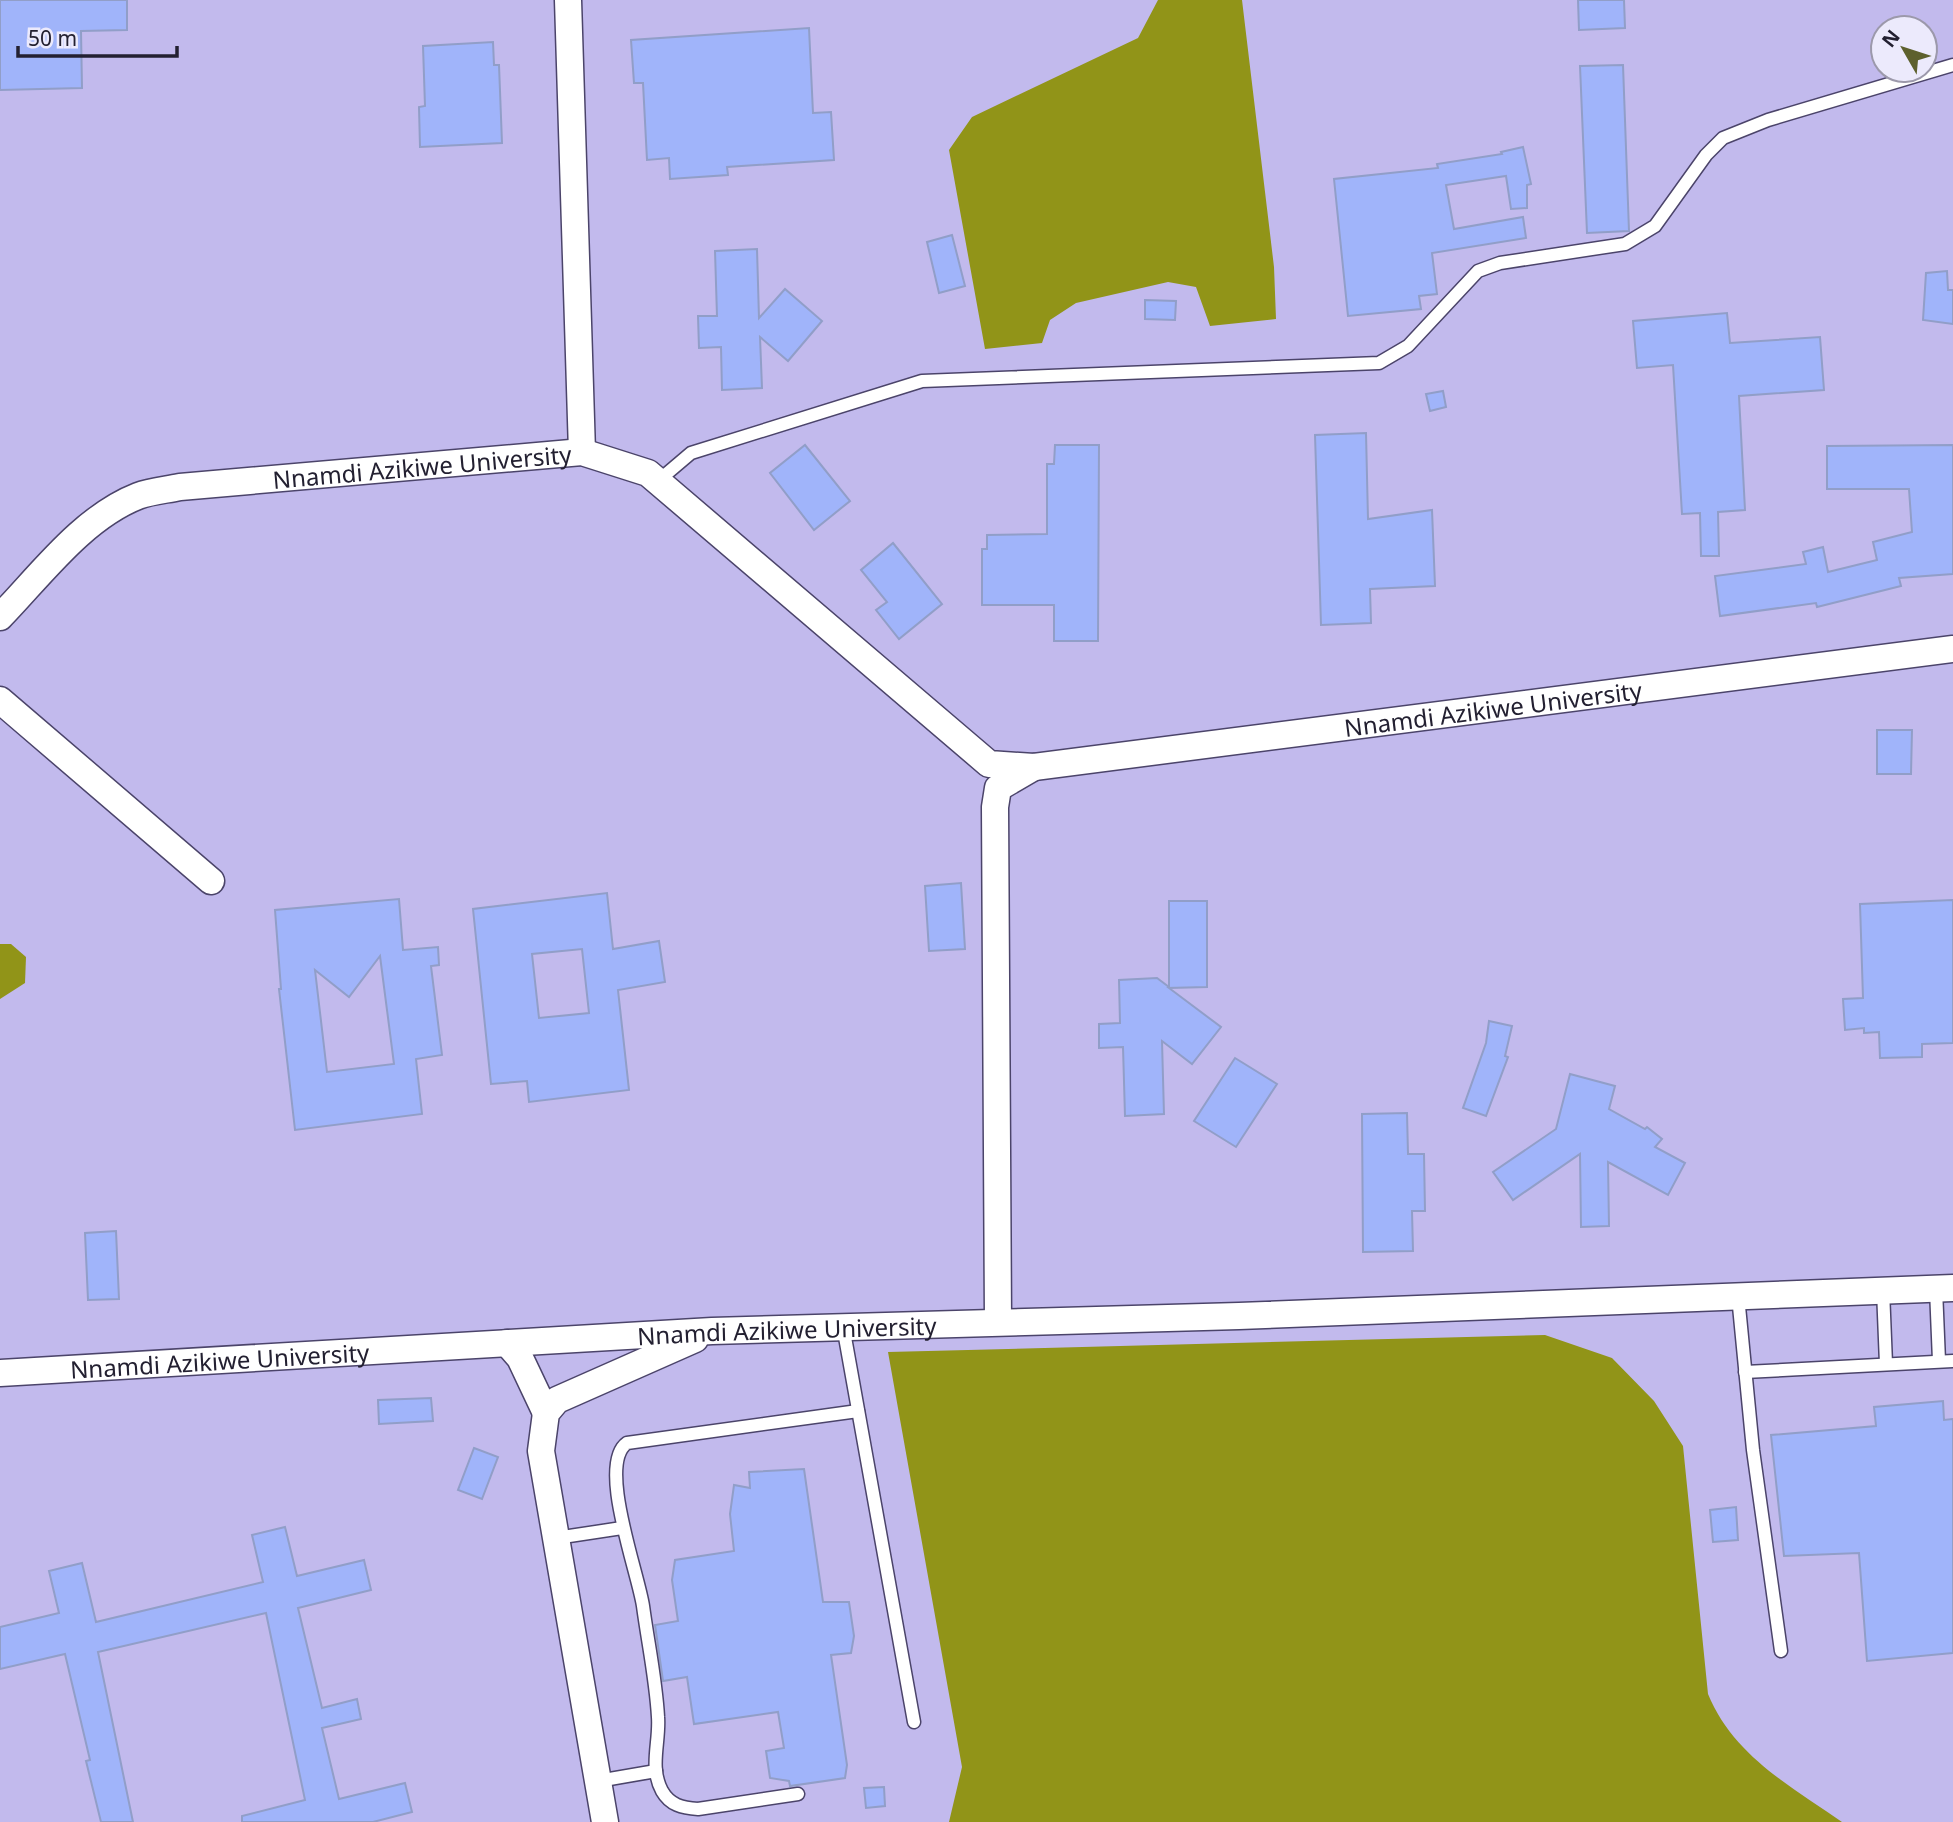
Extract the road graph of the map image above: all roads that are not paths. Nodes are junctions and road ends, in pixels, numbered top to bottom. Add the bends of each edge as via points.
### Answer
1 (568, 0) edge
2 (1953, 65) edge
3 (582, 452) junction
4 (658, 481) junction
5 (0, 617) edge
6 (1953, 649) edge
7 (0, 700) edge
8 (993, 776) junction
9 (211, 881) dead end
10 (1945, 1289) edge
11 (1883, 1290) junction
12 (1738, 1296) junction
13 (998, 1321) junction
14 (843, 1326) junction
15 (712, 1331) junction
16 (507, 1343) junction
17 (1939, 1361) junction
18 (1953, 1361) edge
19 (1886, 1364) junction
20 (1745, 1372) junction
21 (0, 1373) edge
22 (858, 1411) junction
23 (546, 1413) junction
24 (622, 1528) junction
25 (556, 1538) junction
26 (1781, 1651) dead end
27 (914, 1722) dead end
28 (656, 1771) junction
29 (598, 1781) junction
30 (798, 1794) dead end
31 (605, 1822) edge

1 - 3 street
2 - 4 lane via 1768,120 1723,138 1655,226 1625,244 1500,263 1478,271 1408,346 1379,363 922,381 691,453
3 - 4 street, Nnamdi Azikiwe University via 627,464
3 - 5 street, Nnamdi Azikiwe University via 180,487 138,496 105,514
4 - 8 street, Nnamdi Azikiwe University
6 - 8 street, Nnamdi Azikiwe University via 1034,767
7 - 9 street
8 - 13 street
10 - 11 street, Nnamdi Azikiwe University
10 - 17 lane
11 - 12 street, Nnamdi Azikiwe University
11 - 19 lane
12 - 13 street, Nnamdi Azikiwe University
12 - 20 lane
13 - 14 street, Nnamdi Azikiwe University
14 - 15 street, Nnamdi Azikiwe University
14 - 22 lane
15 - 16 street, Nnamdi Azikiwe University
15 - 23 street via 557,1400
16 - 21 street, Nnamdi Azikiwe University
16 - 23 street via 520,1358
17 - 18 lane
17 - 19 lane
19 - 20 lane
20 - 26 lane
22 - 24 lane via 628,1443 621,1447 615,1462
22 - 27 lane
23 - 25 street via 541,1451
24 - 25 lane
24 - 28 lane via 639,1577 658,1718
25 - 29 street
28 - 29 lane
28 - 30 lane via 663,1792 683,1808
29 - 31 street

